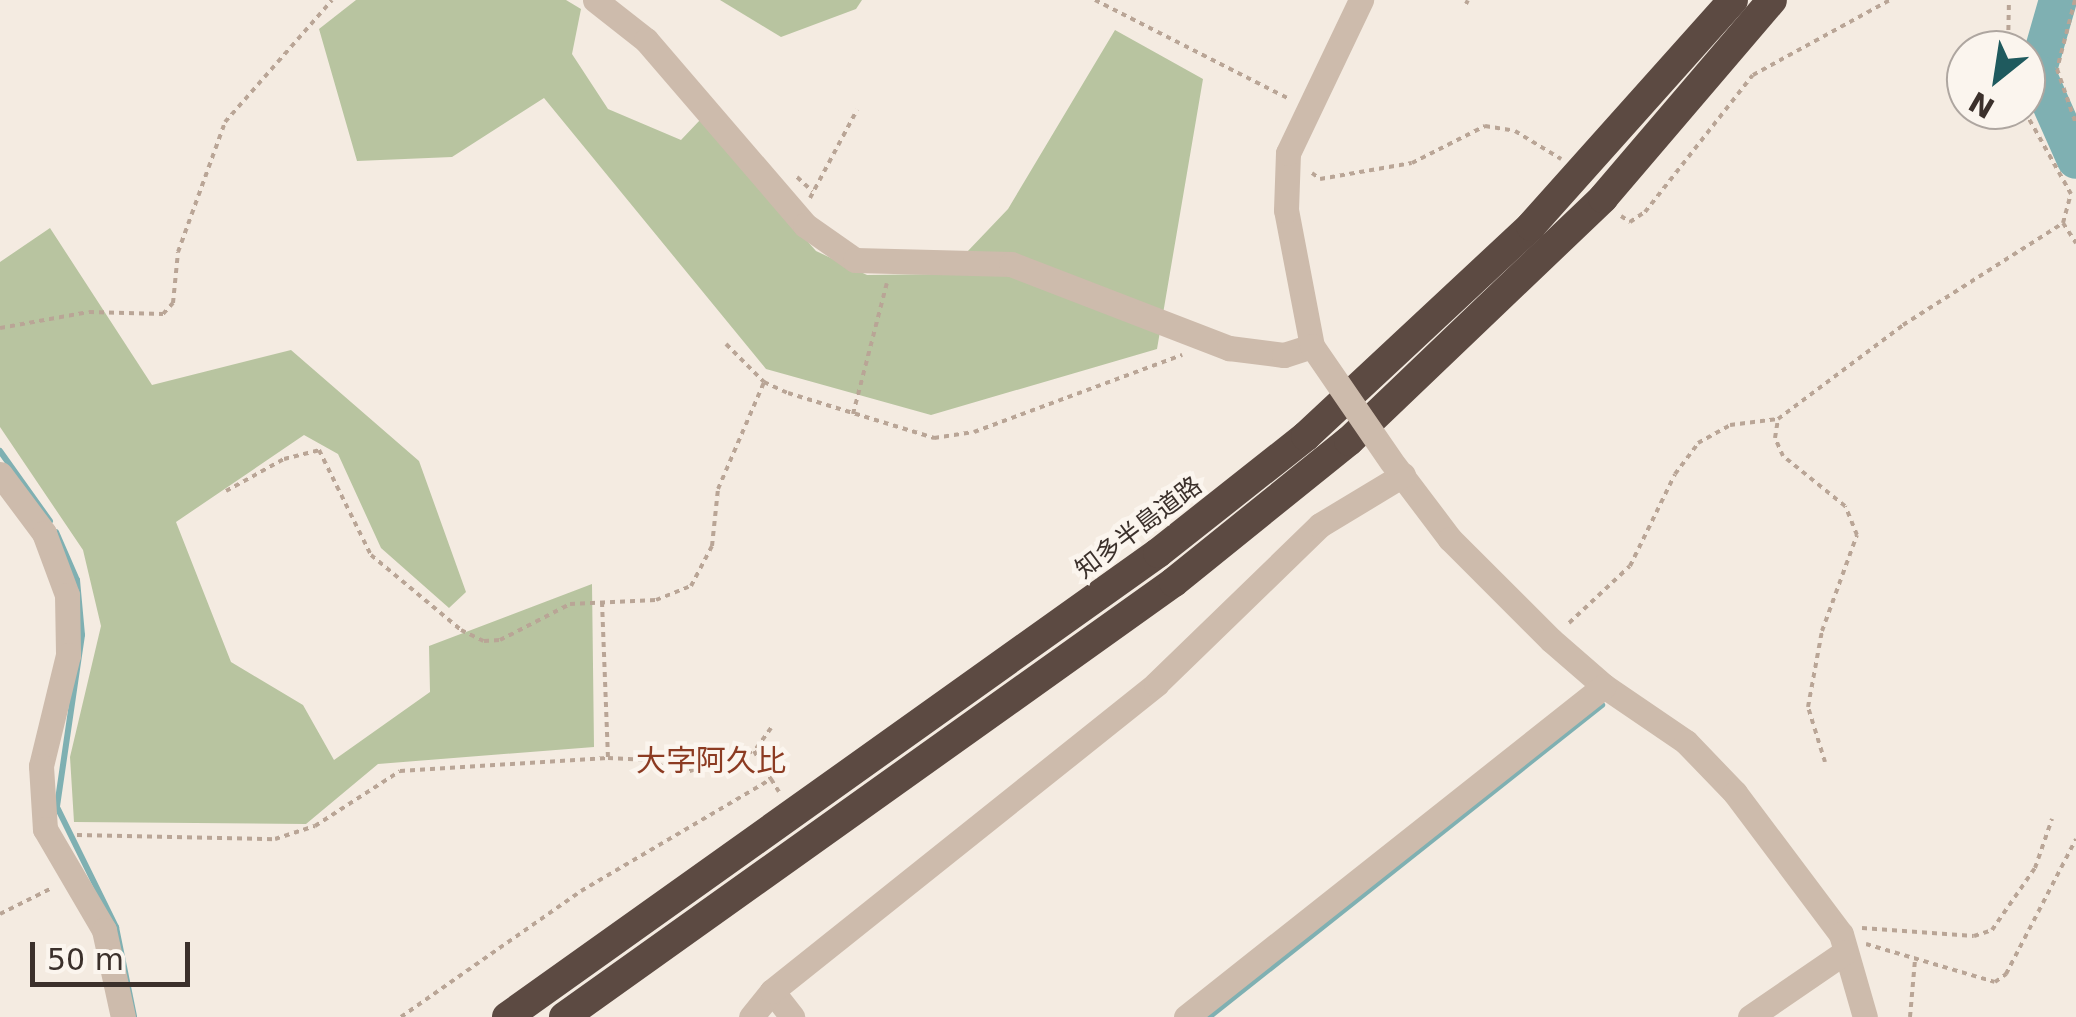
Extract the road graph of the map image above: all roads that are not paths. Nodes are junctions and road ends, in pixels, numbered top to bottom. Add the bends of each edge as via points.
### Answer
1 (595, 0) edge
2 (1361, 0) edge
3 (1733, 0) edge
4 (1772, 0) edge
5 (1312, 346) junction
6 (1397, 468) junction
7 (0, 474) edge
8 (1604, 686) junction
9 (635, 923) junction
10 (1842, 941) junction
11 (772, 991) junction
12 (122, 1017) edge
13 (482, 1017) edge
14 (508, 1017) edge
15 (564, 1017) edge
16 (750, 1017) edge
17 (792, 1017) edge
18 (1186, 1017) edge
19 (1750, 1017) edge
20 (1865, 1017) edge

1 - 5 street via 646,40 783,181 832,248 854,260 1010,264 1254,354 1284,355
2 - 5 street via 1288,153 1286,210
3 - 9 highway, 知多半島道路 via 1531,226 1306,436 1143,564
4 - 15 highway via 1603,198 1349,441 1174,582
5 - 6 street, bridge
6 - 8 street via 1450,539
6 - 11 street via 1320,526 1156,684
7 - 12 street via 44,533 67,594 68,655 41,766 52,844 116,962
8 - 10 street via 1686,742 1735,793
8 - 18 street
9 - 13 highway via 602,930
9 - 14 highway, 知多半島道路
10 - 19 street
10 - 20 street
11 - 16 street
11 - 17 street

